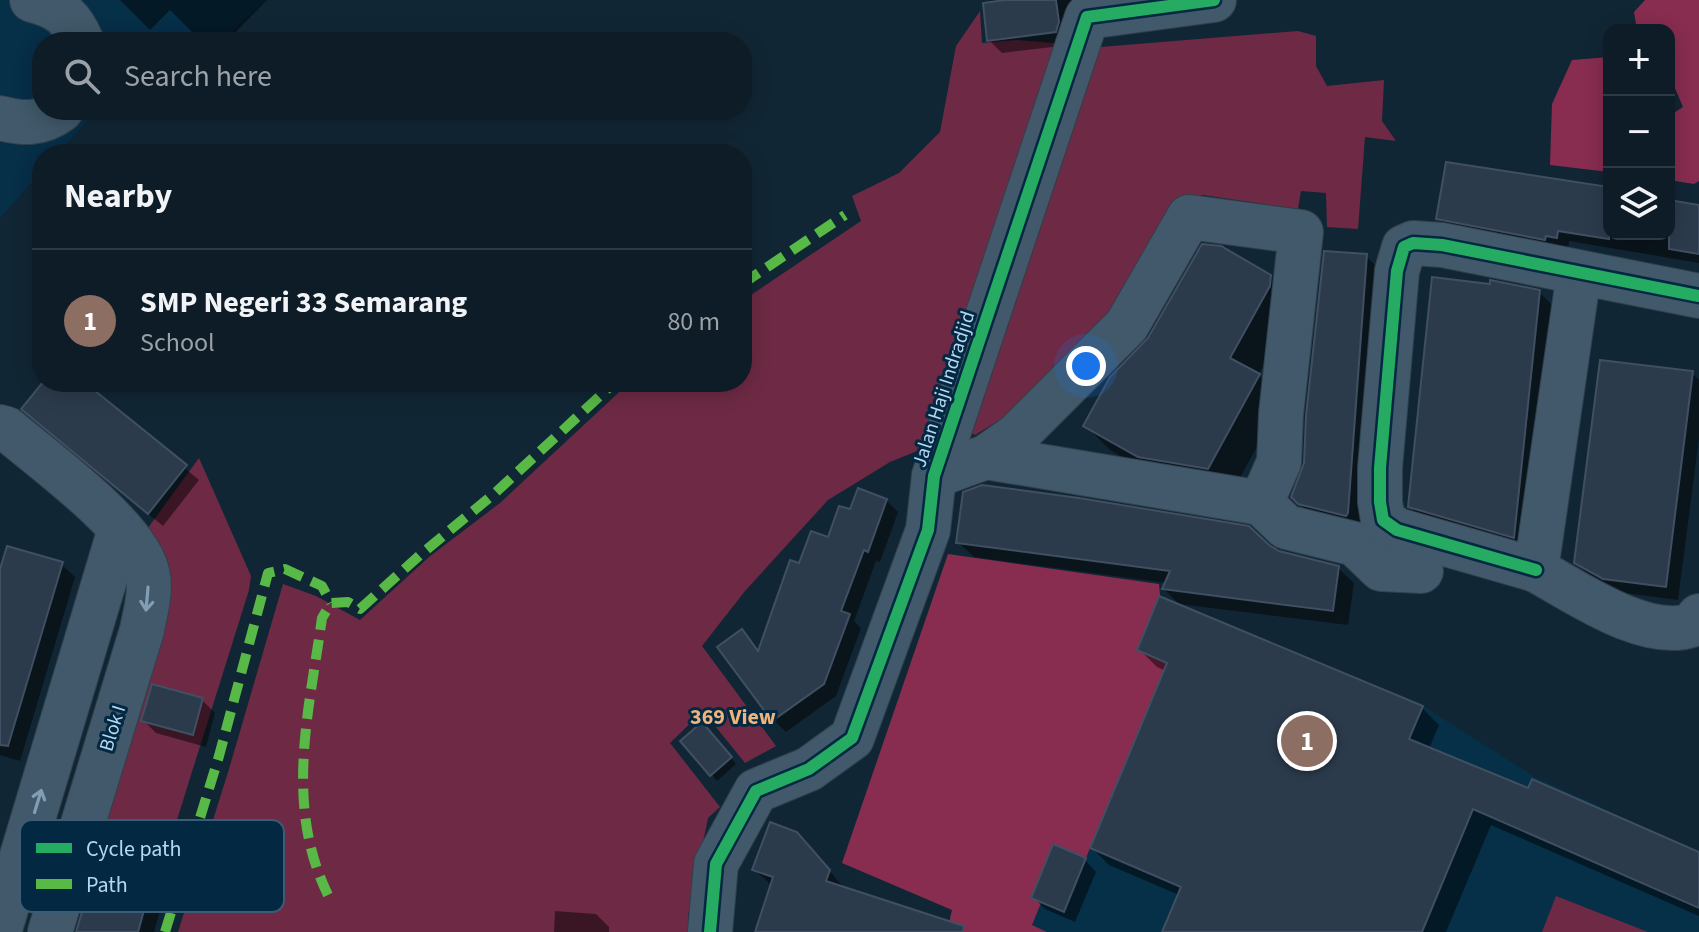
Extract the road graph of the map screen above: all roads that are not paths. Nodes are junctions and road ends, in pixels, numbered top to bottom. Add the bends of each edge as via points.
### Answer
1 (19, 0) edge
2 (32, 0) edge
3 (1214, 0) edge
4 (0, 4) edge
5 (1086, 8) edge
6 (78, 32) edge
7 (0, 118) edge
8 (44, 120) edge
9 (1579, 273) junction
10 (1699, 296) edge
11 (0, 427) edge
12 (986, 457) junction
13 (934, 476) junction
14 (1261, 503) junction
15 (120, 529) junction
16 (1536, 570) junction
17 (1421, 571) dead end
18 (1699, 616) edge
19 (33, 820) edge
20 (84, 820) edge
21 (20, 862) edge
22 (56, 912) edge
23 (0, 929) edge
24 (50, 932) edge
25 (710, 932) edge

1 - 4 street
2 - 6 street via 53,6
3 - 5 street, Jalan Haji Indradjid
5 - 13 street, Jalan Haji Indradjid
7 - 8 street via 22,124
9 - 10 street
9 - 16 street
9 - 16 street via 1413,243 1404,247 1397,271 1380,468 1383,520 1397,530
11 - 15 street, Blok I
12 - 13 street
12 - 14 street
12 - 14 street via 1016,436 1127,325 1189,217 1301,232 1279,462
13 - 25 street, Jalan Haji Indradjid via 928,530 852,738 809,769 756,791 716,864
14 - 17 street via 1286,527 1355,544 1381,569
19 -> 15 street
15 -> 20 street, Blok I via 145,564 149,594
16 - 18 street via 1628,620 1673,629 1692,625
23 -> 21 street
22 -> 24 street, Blok I

